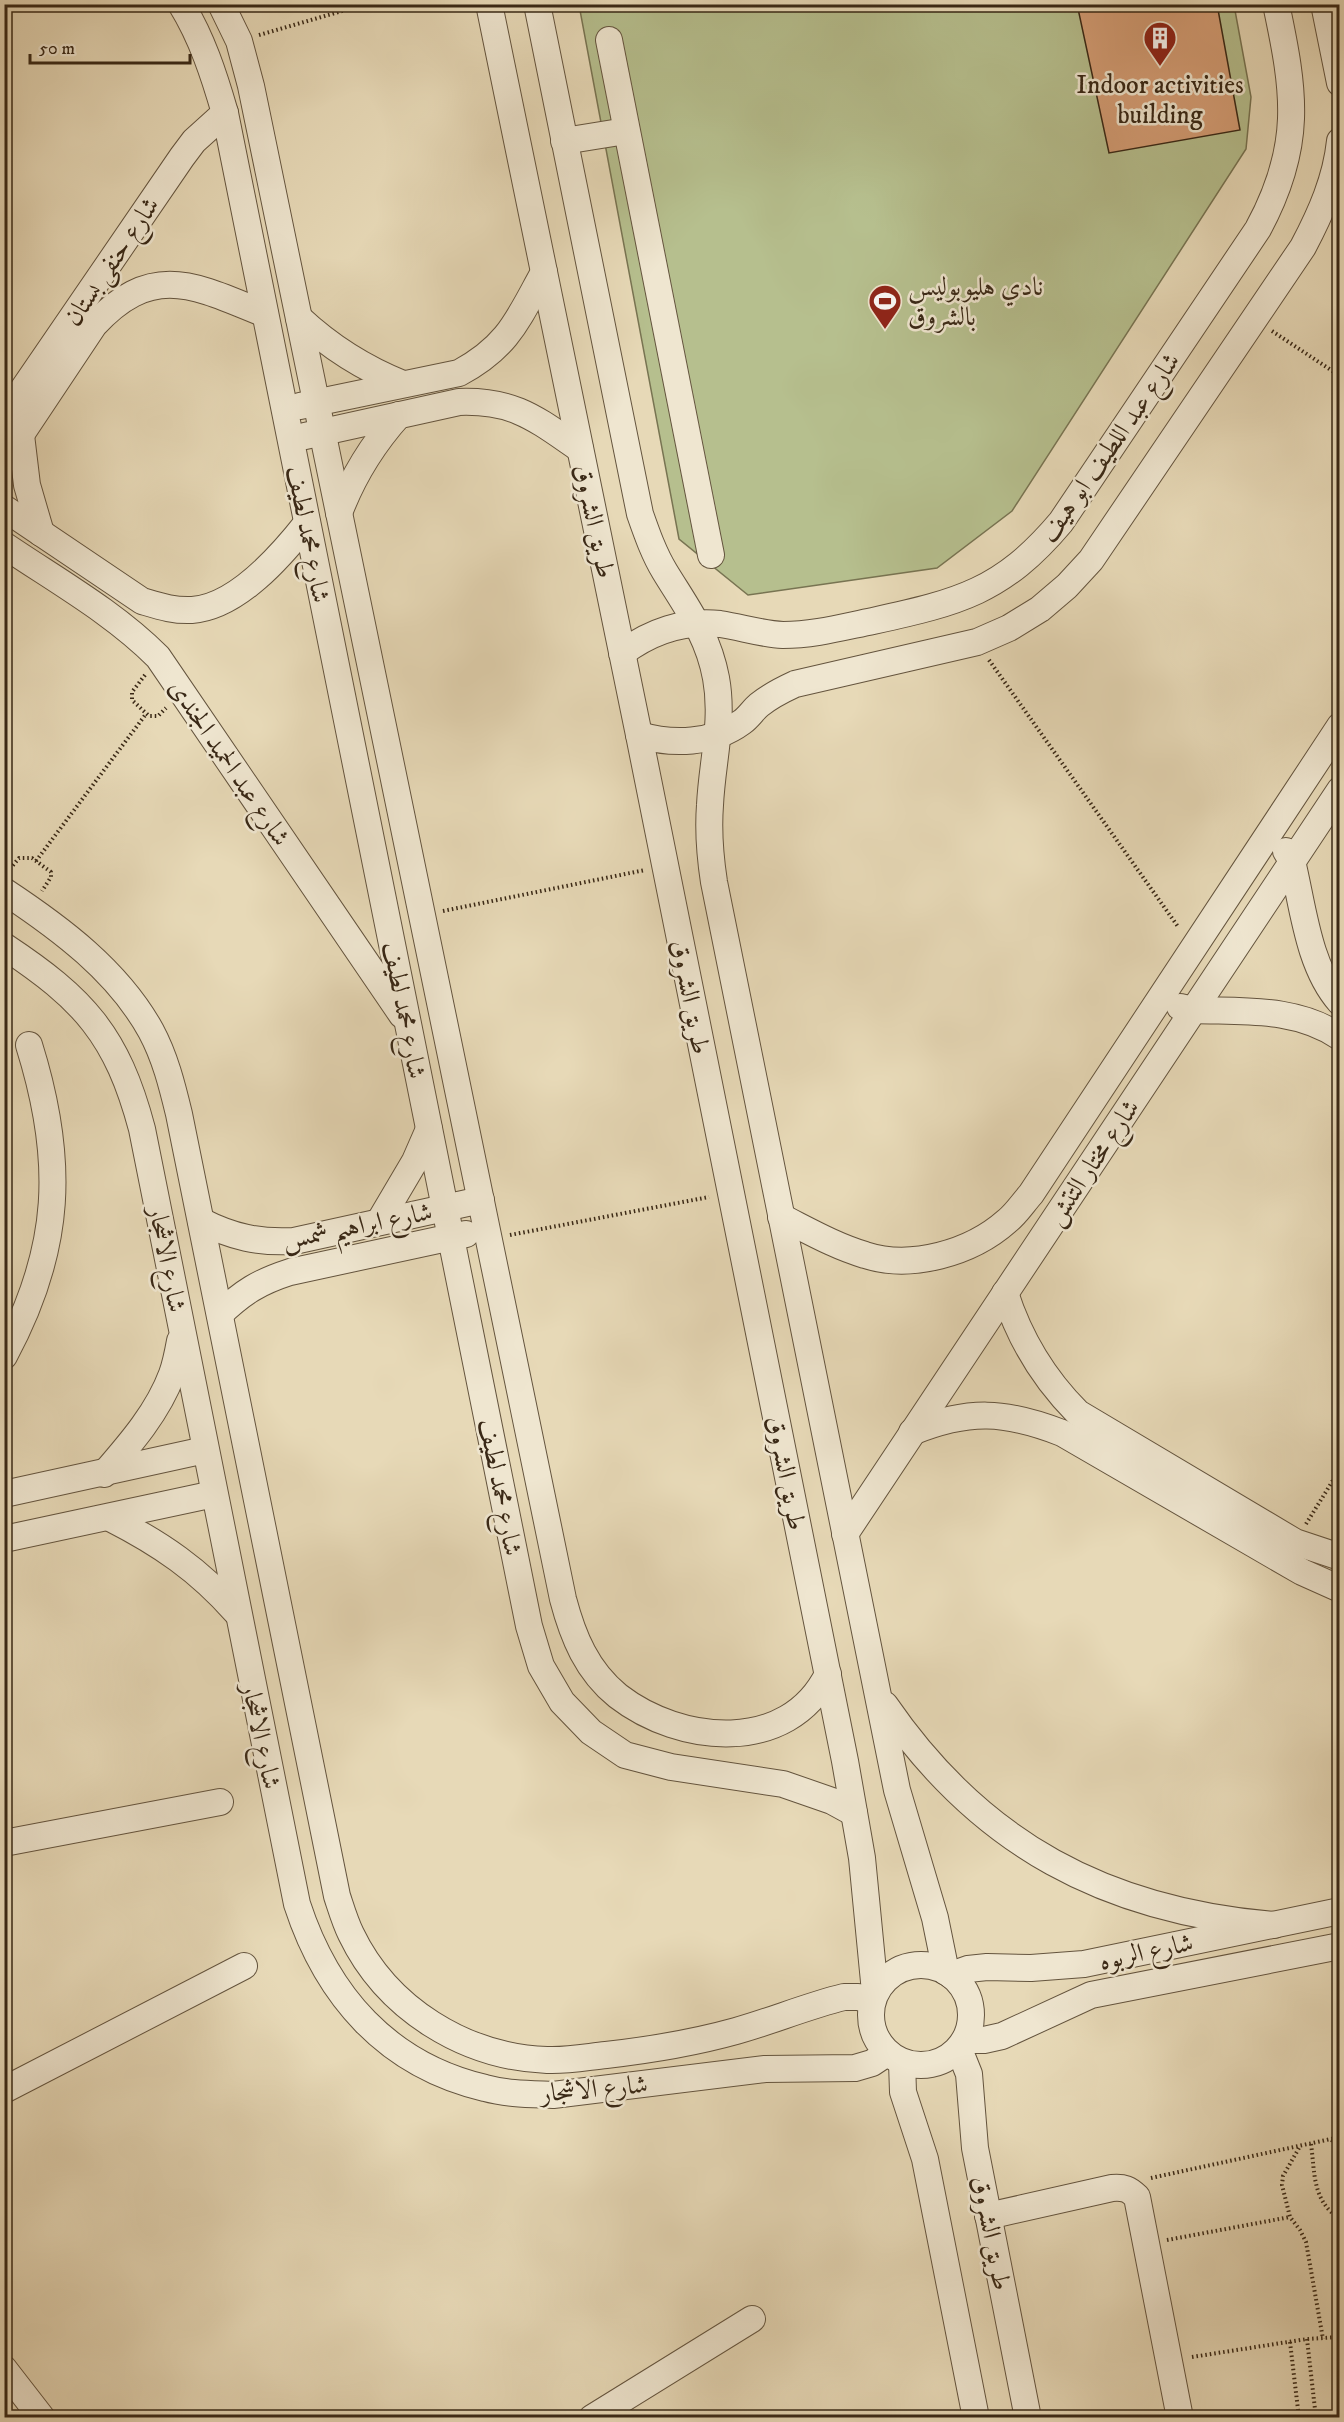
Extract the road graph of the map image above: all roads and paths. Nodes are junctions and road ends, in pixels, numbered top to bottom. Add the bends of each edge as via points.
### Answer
1 (181, 4) edge
2 (221, 4) edge
3 (366, 4) edge
4 (489, 4) edge
5 (537, 4) edge
6 (1276, 4) edge
7 (1324, 4) edge
8 (609, 40) dead end
9 (238, 41) junction
10 (1340, 83) edge
11 (225, 113) junction
12 (626, 131) junction
13 (564, 141) junction
14 (1340, 141) edge
15 (543, 272) junction
16 (265, 314) junction
17 (299, 318) junction
18 (1254, 318) junction
19 (1340, 376) edge
20 (403, 384) junction
21 (316, 403) junction
22 (284, 410) junction
23 (399, 415) junction
24 (9, 420) edge
25 (322, 432) junction
26 (290, 440) junction
27 (580, 449) junction
28 (4, 460) edge
29 (4, 508) edge
30 (339, 513) junction
31 (307, 523) junction
32 (41, 533) junction
33 (4, 545) edge
34 (711, 555) dead end
35 (32, 564) junction
36 (4, 568) edge
37 (698, 624) junction
38 (977, 642) junction
39 (622, 653) junction
40 (158, 657) junction
41 (183, 692) junction
42 (146, 714) junction
43 (1340, 726) edge
44 (719, 734) junction
45 (639, 735) junction
46 (1340, 790) edge
47 (1264, 841) junction
48 (36, 861) junction
49 (1292, 861) junction
50 (665, 866) junction
51 (11, 895) edge
52 (422, 915) junction
53 (4, 946) edge
54 (1194, 948) junction
55 (1164, 993) junction
56 (1340, 1002) edge
57 (1193, 1010) junction
58 (408, 1025) junction
59 (1340, 1037) edge
60 (29, 1045) dead end
61 (429, 1129) junction
62 (1045, 1173) junction
63 (730, 1192) junction
64 (1071, 1193) junction
65 (480, 1200) junction
66 (445, 1208) junction
67 (781, 1217) junction
68 (201, 1221) junction
69 (379, 1222) junction
70 (488, 1234) junction
71 (451, 1237) junction
72 (1005, 1293) junction
73 (220, 1314) junction
74 (182, 1332) junction
75 (4, 1356) edge
76 (912, 1432) junction
77 (205, 1450) junction
78 (1340, 1469) edge
79 (104, 1474) junction
80 (4, 1494) edge
81 (214, 1494) junction
82 (110, 1518) junction
83 (845, 1534) junction
84 (4, 1539) edge
85 (1295, 1542) junction
86 (1340, 1557) edge
87 (1340, 1589) edge
88 (238, 1614) junction
89 (828, 1674) junction
90 (878, 1695) junction
91 (299, 1710) junction
92 (259, 1719) junction
93 (220, 1802) dead end
94 (854, 1813) junction
95 (4, 1843) edge
96 (1340, 1911) edge
97 (1274, 1925) junction
98 (1340, 1946) edge
99 (1084, 1964) junction
100 (243, 1966) dead end
101 (949, 1974) junction
102 (1091, 1995) junction
103 (874, 1996) junction
104 (962, 2044) junction
105 (894, 2058) junction
106 (4, 2090) edge
107 (1340, 2137) edge
108 (1330, 2139) junction
109 (1311, 2144) junction
110 (1340, 2144) edge
111 (1300, 2147) junction
112 (1130, 2190) junction
113 (988, 2216) junction
114 (1290, 2217) junction
115 (1340, 2219) edge
116 (1147, 2243) junction
117 (752, 2319) dead end
118 (1340, 2337) edge
119 (1307, 2339) junction
120 (1323, 2339) junction
121 (1290, 2342) junction
122 (1169, 2360) junction
123 (4, 2369) edge
124 (42, 2418) edge
125 (592, 2418) edge
126 (976, 2418) edge
127 (1028, 2418) edge
128 (1180, 2418) edge
129 (1299, 2418) edge
130 (1316, 2418) edge

1 - 11 street, شارع محمد لطيف via 211,66
2 - 9 street, شارع محمد لطيف
3 - 9 path
4 - 15 street, طريق الشروق
5 - 13 street, طريق الشروق
6 - 37 street, شارع عبد اللطيف ابو هيف via 1288,59 1293,118 1283,176 1272,203 1042,545 994,583 938,607 814,634 782,635
7 - 10 street
8 - 12 street
9 - 17 street, شارع محمد لطيف via 251,86
11 - 16 street, شارع محمد لطيف
11 - 24 street, شارع حنفى بستان via 182,157
12 - 13 street
12 - 34 street
13 - 37 street, طريق الشروق via 640,514 665,572
14 - 18 street, شارع عبد اللطيف ابو هيف via 1331,185 1319,217
15 - 20 street via 501,344 482,361 459,373
15 - 27 street, طريق الشروق
16 - 22 street, شارع محمد لطيف
16 - 24 street, شارع حنفى بستان via 185,285 159,285 134,292 112,306
17 - 20 street via 347,358
17 - 21 street, شارع محمد لطيف
18 - 19 path
18 - 38 street, شارع عبد اللطيف ابو هيف via 1091,560 1040,609
20 - 21 street
21 - 22 street
21 - 25 street, شارع محمد لطيف
22 - 26 street, شارع محمد لطيف
23 - 25 street
23 - 27 street via 459,402 485,401 510,406 533,417
23 - 30 street via 363,461
24 - 28 street, شارع حنفى بستان
24 - 32 street
25 - 26 street
25 - 30 street, شارع محمد لطيف
26 - 31 street, شارع محمد لطيف
27 - 39 street, طريق الشروق
29 - 32 street
30 - 52 street, شارع محمد لطيف
31 - 32 street via 288,548 241,589 219,603 194,610 167,609 142,601
31 - 58 street, شارع محمد لطيف
33 - 35 street, شارع عبد الحميد الجندى
35 - 36 street
35 - 40 street, شارع عبد الحميد الجندى via 128,629
37 - 39 street, شارع عبد اللطيف ابو هيف via 658,632
37 - 44 street, طريق الشروق via 716,677
38 - 44 street, شارع عبد اللطيف ابو هيف via 795,684 775,693 742,722
38 - 54 path
39 - 45 street, طريق الشروق
40 - 41 street, شارع عبد الحميد الجندى
40 - 42 path via 132,692 132,700
41 - 42 path via 158,716
41 - 58 street, شارع عبد الحميد الجندى
42 - 48 path
43 - 47 street, شارع مختار التتش
44 - 45 street, شارع عبد اللطيف ابو هيف via 671,742
44 - 67 street, طريق الشروق via 710,804 711,860
45 - 50 street, طريق الشروق
46 - 49 street, شارع مختار التتش
47 - 49 street via 1286,851
47 - 54 street, شارع مختار التتش
48 - 51 path via 19,858
48 - 51 path via 51,874
49 - 56 street via 1318,968
49 - 57 street, شارع مختار التتش
50 - 52 path
50 - 63 street, طريق الشروق
51 - 68 street, شارع الاشجار via 96,962 126,994 150,1031 168,1071
52 - 65 street, شارع محمد لطيف
53 - 74 street, شارع الاشجار via 63,987 92,1017 115,1052 132,1089 142,1129
54 - 55 street, شارع مختار التتش
55 - 57 street via 1179,1007
55 - 62 street, شارع مختار التتش
57 - 59 street via 1286,1014 1308,1020
57 - 64 street, شارع مختار التتش
58 - 61 street, شارع محمد لطيف
60 - 75 street via 48,1119 53,1186 49,1233 38,1280
61 - 66 street, شارع محمد لطيف
61 - 69 street
62 - 64 street
62 - 67 street, شارع مختار التتش via 1006,1222 976,1242 941,1256 904,1260 867,1256
63 - 70 path
63 - 89 street, طريق الشروق
64 - 72 street, شارع مختار التتش
65 - 66 street, شارع ابراهيم شمس
65 - 70 street, شارع محمد لطيف
66 - 69 street, شارع ابراهيم شمس
66 - 71 street, شارع محمد لطيف
67 - 83 street, طريق الشروق
68 - 69 street, شارع ابراهيم شمس via 230,1234 270,1242 294,1241
68 - 73 street, شارع الاشجار
70 - 71 street, شارع ابراهيم شمس
70 - 89 street, شارع محمد لطيف via 563,1599 573,1635 591,1668 617,1695 648,1716 684,1729 721,1734 756,1731 789,1717 812,1698
71 - 73 street, شارع ابراهيم شمس via 263,1281 239,1295
71 - 94 street, شارع محمد لطيف via 529,1626 541,1666 562,1702 591,1732 625,1755 671,1767 783,1784
72 - 76 street, شارع مختار التتش
72 - 85 street via 1026,1346 1058,1393 1078,1413
73 - 91 street, شارع الاشجار
74 - 77 street, شارع الاشجار
74 - 79 street via 172,1373 154,1410
76 - 83 street, شارع مختار التتش
76 - 87 street via 941,1421 971,1416 1033,1422 1062,1433 1302,1572
77 - 79 street
77 - 81 street, شارع الاشجار
78 - 85 path
79 - 80 street
81 - 82 street
81 - 88 street, شارع الاشجار
82 - 84 street
82 - 88 street via 182,1559
83 - 90 street, طريق الشروق
85 - 86 street
88 - 92 street, شارع الاشجار
89 - 94 street, طريق الشروق
90 - 97 street via 905,1735 953,1787 1007,1833 1047,1859 1134,1899 1227,1921
90 - 101 street, طريق الشروق via 897,1790
91 - 92 street
91 - 103 street, شارع الاشجار via 337,1896 351,1934 372,1969 399,2000 432,2025 468,2044 507,2056 548,2060 599,2056 677,2045 734,2032 844,1997
92 - 105 street, شارع الاشجار via 297,1904 308,1936 342,1996 365,2022 420,2063 484,2088 553,2095 765,2069 855,2067
93 - 95 street
94 - 103 street, طريق الشروق
96 - 97 street, شارع الربوه
97 - 99 street, شارع الربوه
98 - 102 street, شارع الربوه
99 - 101 street, شارع الربوه via 987,1966
99 - 102 street
100 - 106 street
101 - 103 street via 927,1966 907,1967 894,1972
101 - 104 street via 961,1985 971,2013
102 - 104 street, شارع الربوه via 1002,2036
103 - 105 street via 872,2029 877,2042
104 - 105 street via 947,2059 933,2065 917,2066
104 - 113 street, طريق الشروق
105 - 126 street, طريق الشروق via 925,2159
107 - 108 path
108 - 109 path
108 - 110 path
109 - 111 path
109 - 115 path via 1319,2199
111 - 112 path via 1142,2180
111 - 114 path via 1283,2176
112 - 113 street via 1112,2188
112 - 116 street via 1140,2206
113 - 127 street, طريق الشروق
114 - 116 path
114 - 120 path via 1306,2242
116 - 122 street
117 - 125 street
118 - 120 path
119 - 120 path
119 - 121 path
119 - 130 path
121 - 122 path
121 - 129 path
122 - 128 street
123 - 124 street

